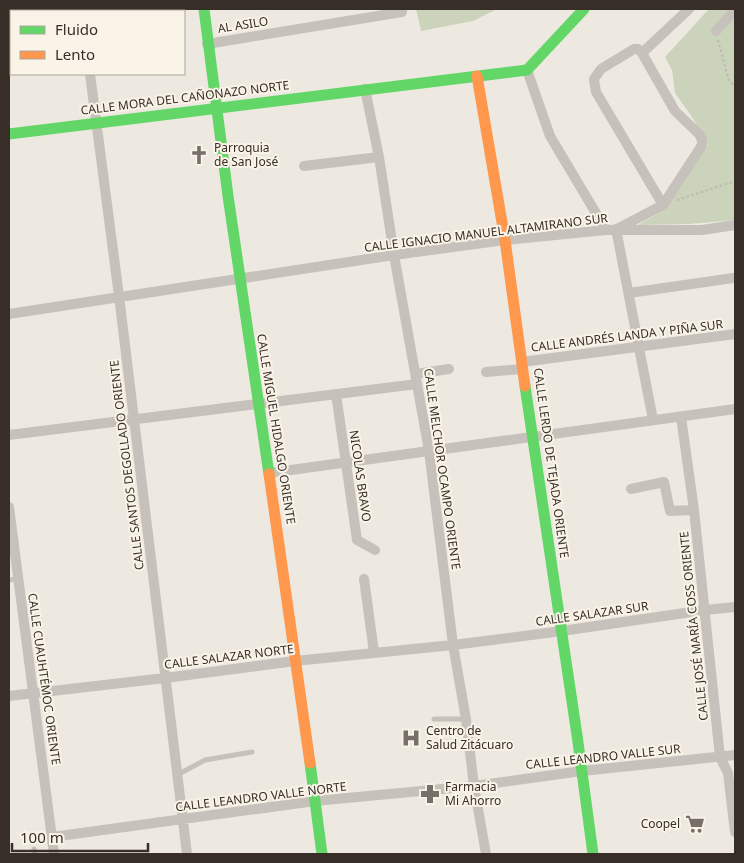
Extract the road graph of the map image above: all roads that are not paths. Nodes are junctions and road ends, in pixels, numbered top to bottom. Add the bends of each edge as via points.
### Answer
1 (204, 9) edge
2 (584, 9) edge
3 (689, 9) edge
4 (735, 10) edge
5 (402, 12) dead end
6 (716, 31) road end
7 (207, 44) junction
8 (638, 51) junction
9 (527, 70) junction
10 (90, 75) edge
11 (477, 76) junction
12 (365, 89) junction
13 (216, 107) junction
14 (97, 124) junction
15 (9, 134) edge
16 (380, 157) junction
17 (304, 166) dead end
18 (663, 205) junction
19 (735, 225) edge
20 (611, 229) junction
21 (505, 240) junction
22 (394, 256) junction
23 (733, 278) dead end
24 (240, 279) junction
25 (629, 293) junction
26 (119, 296) junction
27 (9, 314) edge
28 (735, 334) edge
29 (640, 347) junction
30 (522, 365) junction
31 (449, 369) dead end
32 (486, 372) dead end
33 (417, 379) junction
34 (336, 394) junction
35 (258, 405) junction
36 (735, 409) edge
37 (682, 416) junction
38 (134, 420) junction
39 (653, 420) junction
40 (9, 435) edge
41 (532, 437) junction
42 (429, 451) junction
43 (346, 462) junction
44 (269, 473) junction
45 (630, 489) dead end
46 (9, 507) edge
47 (694, 510) junction
48 (10, 525) edge
49 (11, 545) edge
50 (375, 550) dead end
51 (13, 579) edge
52 (364, 579) dead end
53 (735, 607) edge
54 (705, 610) junction
55 (562, 631) junction
56 (453, 645) junction
57 (374, 652) junction
58 (295, 661) junction
59 (165, 678) junction
60 (34, 693) junction
61 (9, 696) edge
62 (434, 719) dead end
63 (466, 719) junction
64 (252, 752) dead end
65 (735, 755) edge
66 (720, 757) junction
67 (582, 771) junction
68 (178, 775) junction
69 (474, 786) junction
70 (315, 801) junction
71 (182, 819) junction
72 (735, 832) edge
73 (52, 837) junction
74 (54, 854) edge
75 (187, 854) edge
76 (322, 854) edge
77 (486, 854) edge
78 (593, 854) edge

1 - 7 street, CALLE MIGUEL HIDALGO ORIENTE
2 - 9 street
3 - 8 street
4 - 6 street
5 - 7 street, AL ASILO
7 - 13 street, CALLE MIGUEL HIDALGO ORIENTE
8 - 18 street via 675,111 702,140 702,145
8 - 18 street via 601,70 594,79 596,92
9 - 11 street, CALLE MORA DEL CAÑONAZO NORTE
9 - 20 street via 550,136
10 - 14 street, CALLE SANTOS DEGOLLADO ORIENTE
11 - 12 street, CALLE MORA DEL CAÑONAZO NORTE
11 - 21 street, CALLE LERDO DE TEJADA ORIENTE
12 - 13 street, CALLE MORA DEL CAÑONAZO NORTE
12 - 16 street, CALLE MELCHOR OCAMPO ORIENTE
13 - 14 street, CALLE MORA DEL CAÑONAZO NORTE
13 - 24 street, CALLE MIGUEL HIDALGO ORIENTE
14 - 15 street, CALLE MORA DEL CAÑONAZO NORTE
14 - 26 street, CALLE SANTOS DEGOLLADO ORIENTE
16 - 17 street
16 - 22 street, CALLE MELCHOR OCAMPO ORIENTE
18 - 20 street
19 - 20 street, CALLE IGNACIO MANUEL ALTAMIRANO SUR via 702,230
20 - 21 street, CALLE IGNACIO MANUEL ALTAMIRANO SUR
20 - 25 street
21 - 22 street, CALLE IGNACIO MANUEL ALTAMIRANO SUR
21 - 30 street, CALLE LERDO DE TEJADA ORIENTE
22 - 24 street, CALLE IGNACIO MANUEL ALTAMIRANO SUR
22 - 33 street, CALLE MELCHOR OCAMPO ORIENTE
23 - 25 street
24 - 26 street, CALLE IGNACIO MANUEL ALTAMIRANO SUR
24 - 35 street, CALLE MIGUEL HIDALGO ORIENTE
25 - 29 street
26 - 27 street, CALLE IGNACIO MANUEL ALTAMIRANO SUR
26 - 38 street, CALLE SANTOS DEGOLLADO ORIENTE
28 - 29 street, CALLE ANDRÉS LANDA Y PIÑA SUR
29 - 30 street, CALLE ANDRÉS LANDA Y PIÑA SUR
29 - 39 street
30 - 32 street, CALLE ANDRÉS LANDA Y PIÑA SUR
30 - 41 street, CALLE LERDO DE TEJADA ORIENTE
31 - 33 street
33 - 34 street
33 - 42 street, CALLE MELCHOR OCAMPO ORIENTE
34 - 35 street
34 - 43 street, NICOLAS BRAVO
35 - 38 street
35 - 44 street, CALLE MIGUEL HIDALGO ORIENTE
36 - 37 street
37 - 39 street
37 - 47 street, CALLE JOSÉ MARÍA COSS ORIENTE
38 - 40 street
38 - 59 street, CALLE SANTOS DEGOLLADO ORIENTE
39 - 41 street
41 - 42 street
41 - 55 street, CALLE LERDO DE TEJADA ORIENTE
42 - 43 street
42 - 56 street, CALLE MELCHOR OCAMPO ORIENTE
43 - 44 street
43 - 50 street, NICOLAS BRAVO via 357,540
44 - 58 street, CALLE MIGUEL HIDALGO ORIENTE
45 - 47 street via 664,482 670,511
46 - 48 street, CALLE CUAUHTÉMOC ORIENTE
47 - 54 street, CALLE JOSÉ MARÍA COSS ORIENTE
48 - 49 street, CALLE CUAUHTÉMOC ORIENTE
49 - 51 street, CALLE CUAUHTÉMOC ORIENTE
51 - 60 street, CALLE CUAUHTÉMOC ORIENTE
52 - 57 street
53 - 54 street, CALLE SALAZAR SUR
54 - 55 street, CALLE SALAZAR SUR
54 - 66 street, CALLE JOSÉ MARÍA COSS ORIENTE
55 - 56 street, CALLE SALAZAR SUR
55 - 67 street, CALLE LERDO DE TEJADA ORIENTE
56 - 57 street, CALLE SALAZAR NORTE
56 - 63 street, CALLE MELCHOR OCAMPO ORIENTE
57 - 58 street, CALLE SALAZAR NORTE
58 - 59 street, CALLE SALAZAR NORTE
58 - 70 street, CALLE MIGUEL HIDALGO ORIENTE
59 - 60 street, CALLE SALAZAR NORTE
59 - 68 street, CALLE SANTOS DEGOLLADO ORIENTE
60 - 61 street, CALLE SALAZAR NORTE
60 - 73 street, CALLE CUAUHTÉMOC ORIENTE
62 - 63 lane
63 - 69 street, CALLE MELCHOR OCAMPO ORIENTE
64 - 68 lane via 205,760
65 - 66 street, CALLE LEANDRO VALLE SUR
66 - 67 street, CALLE LEANDRO VALLE SUR
66 - 72 street, CALLE JOSÉ MARÍA COSS ORIENTE via 728,773
67 - 69 street, CALLE LEANDRO VALLE SUR
67 - 78 street, CALLE LERDO DE TEJADA ORIENTE
68 - 71 street, CALLE SANTOS DEGOLLADO ORIENTE
69 - 70 street, CALLE LEANDRO VALLE NORTE
69 - 77 street, CALLE MELCHOR OCAMPO ORIENTE
70 - 71 street, CALLE LEANDRO VALLE NORTE
70 - 76 street, CALLE MIGUEL HIDALGO ORIENTE
71 - 73 street, CALLE LEANDRO VALLE NORTE
71 - 75 street, CALLE SANTOS DEGOLLADO ORIENTE
73 - 74 street, CALLE CUAUHTÉMOC ORIENTE

